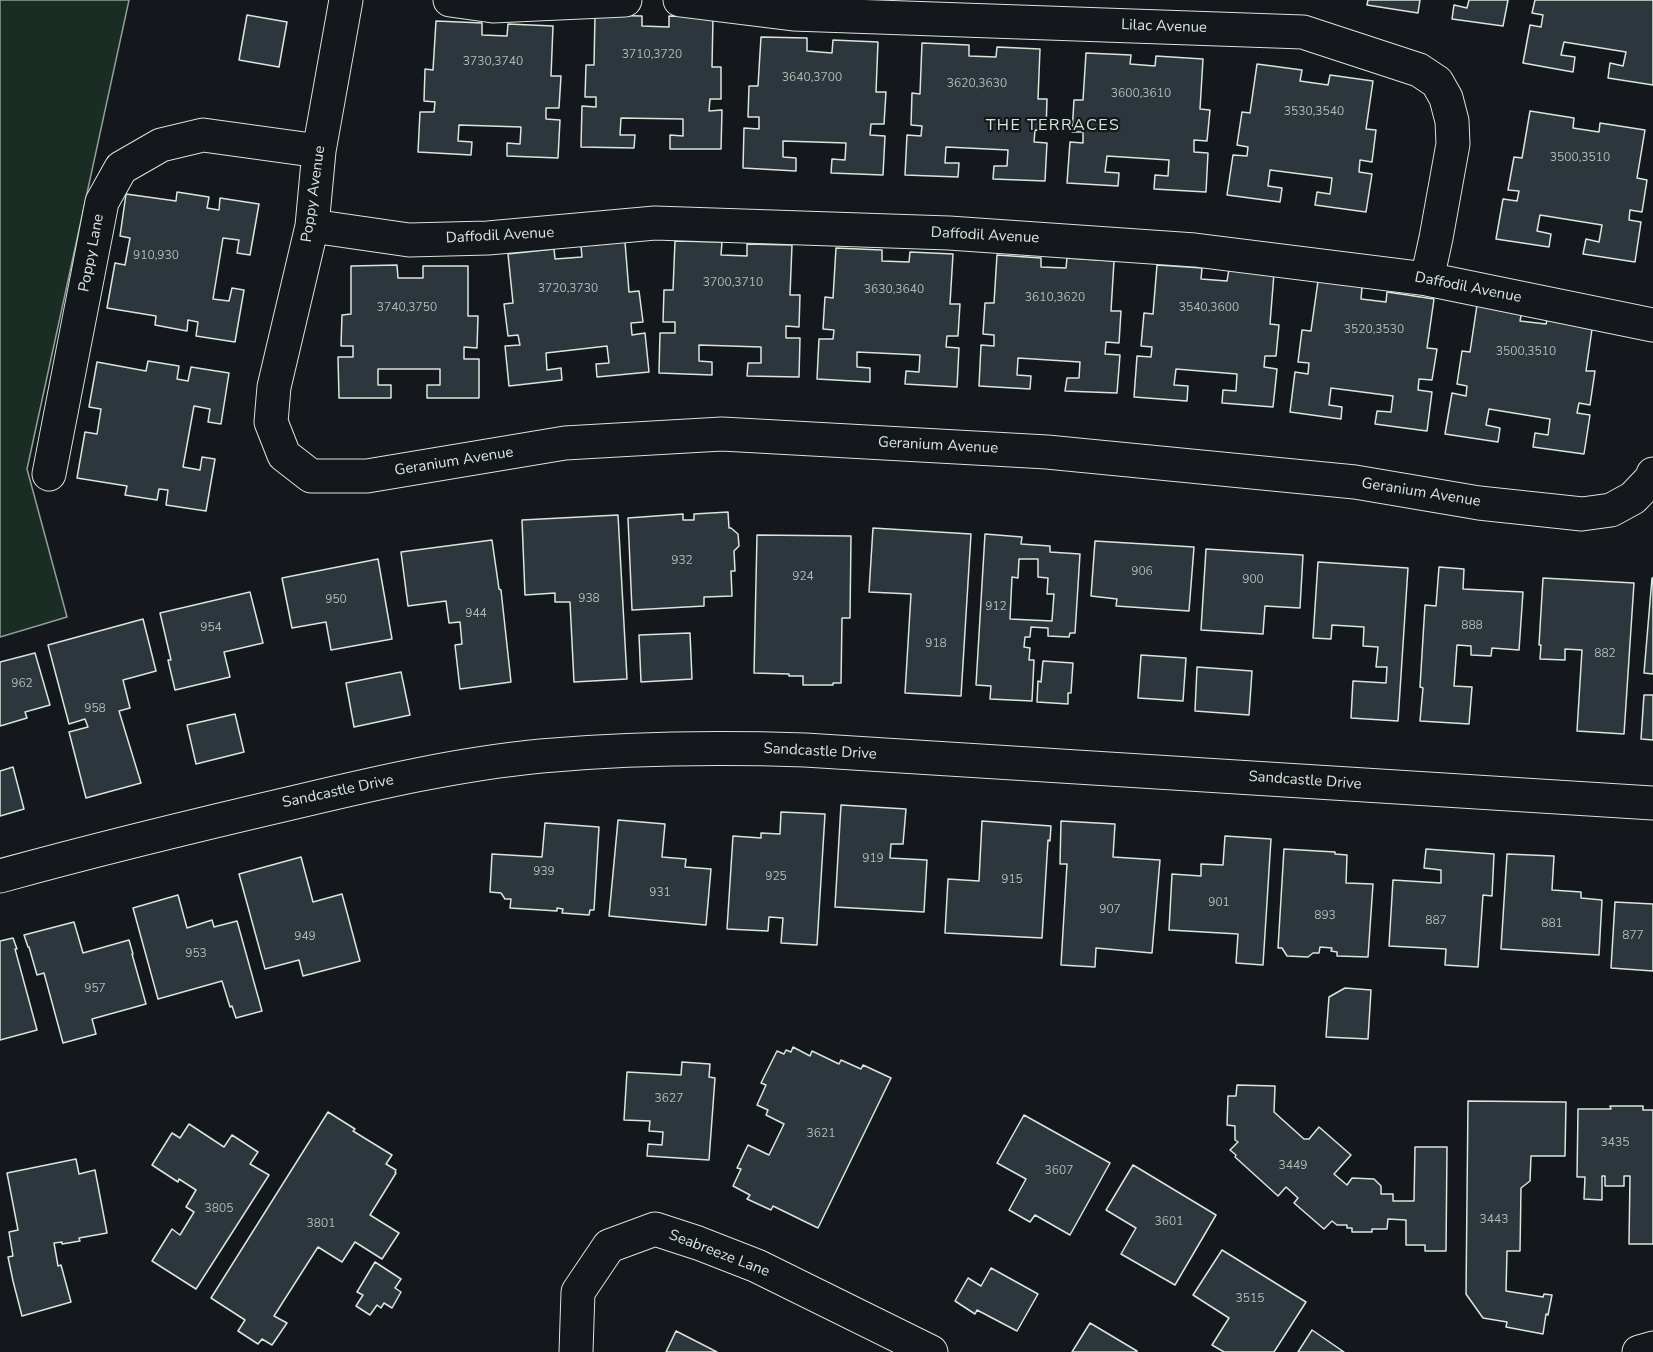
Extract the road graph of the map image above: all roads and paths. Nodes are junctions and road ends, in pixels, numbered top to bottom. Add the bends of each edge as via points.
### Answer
1 (346, 0) edge
2 (450, 0) edge
3 (625, 0) edge
4 (680, 0) edge
5 (319, 151) junction
6 (312, 226) junction
7 (1427, 279) junction
8 (1653, 325) edge
9 (274, 387) joint
10 (49, 474) dead end
11 (1653, 474) edge
12 (1653, 803) edge
13 (0, 876) edge
14 (1653, 1348) edge
15 (576, 1352) edge
16 (931, 1352) edge
17 (1639, 1352) edge

1 - 5 street, Poppy Avenue
2 - 3 street via 493,6
4 - 7 street, Lilac Avenue via 793,14 1303,32 1419,70 1437,82 1446,98 1453,132
5 - 6 street, Poppy Avenue
5 - 10 street, Poppy Lane via 204,135 160,145 120,168 102,202
6 - 7 street, Daffodil Avenue via 409,240 499,237 655,223 949,233 1195,250
6 - 9 street, Poppy Avenue
7 - 8 street, Daffodil Avenue
9 - 11 street, Geranium Avenue via 271,422 284,455 311,476 367,476 565,443 722,434 1047,452 1355,482 1479,503 1582,514 1611,510 1634,498
12 - 13 street, Sandcastle Drive via 805,750 627,749 539,756 364,786
14 - 17 street
15 - 16 street, Seabreeze Lane via 578,1292 609,1246 655,1229 757,1266

